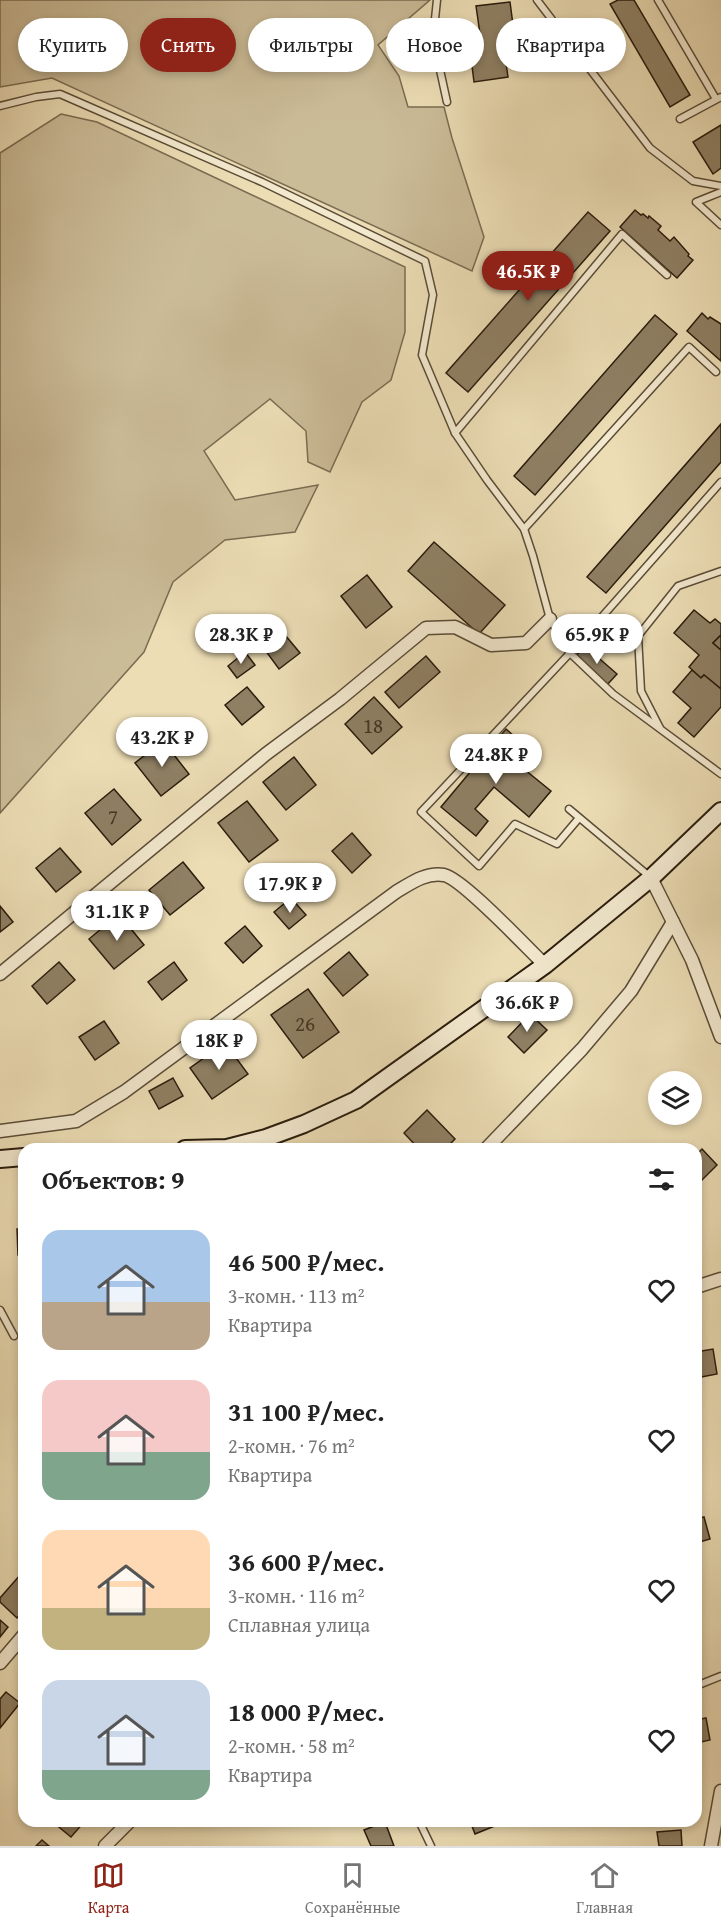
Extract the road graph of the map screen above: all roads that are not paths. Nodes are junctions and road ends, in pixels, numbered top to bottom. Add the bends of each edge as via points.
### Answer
1 (437, 0) edge
2 (537, 0) edge
3 (658, 0) edge
4 (719, 98) edge
5 (447, 102) dead end
6 (0, 106) edge
7 (680, 120) dead end
8 (721, 186) edge
9 (721, 192) edge
10 (721, 225) edge
11 (667, 275) dead end
12 (716, 372) dead end
13 (455, 433) junction
14 (721, 482) edge
15 (524, 529) junction
16 (721, 571) edge
17 (550, 619) junction
18 (570, 653) junction
19 (661, 730) junction
20 (721, 774) edge
21 (569, 809) dead end
22 (721, 811) edge
23 (579, 818) junction
24 (651, 878) junction
25 (673, 922) junction
26 (545, 965) junction
27 (0, 974) edge
28 (721, 1037) edge
29 (0, 1131) edge
30 (246, 1143) edge
31 (492, 1143) edge
32 (18, 1158) edge
33 (0, 1159) edge
34 (721, 1280) edge
35 (702, 1285) edge
36 (0, 1310) edge
37 (14, 1336) dead end
38 (18, 1642) edge
39 (0, 1663) edge
40 (721, 1676) edge
41 (702, 1684) edge
42 (721, 1791) edge
43 (124, 1827) edge
44 (422, 1827) edge
45 (105, 1846) edge
46 (431, 1846) edge
47 (711, 1846) edge

1 - 5 lane via 433,38
2 - 8 lane via 650,148 693,181
3 - 4 lane
4 - 7 lane
6 - 13 lane via 60,94 262,182 425,261 433,295 422,355
9 - 10 lane via 696,202
11 - 13 lane via 622,234
12 - 15 lane via 689,347
13 - 15 lane
14 - 18 lane
15 - 17 lane
16 - 19 lane via 678,586 638,636 641,691
17 - 18 lane
17 - 27 street via 526,643 491,645 455,627 426,627
18 - 19 lane via 613,694
18 - 23 lane via 421,812 479,866 515,824 557,844
19 - 20 lane
21 - 23 lane
22 - 24 main road
23 - 24 lane
24 - 25 street
24 - 26 main road
25 - 28 street
25 - 31 street via 631,992
26 - 29 street via 470,892 445,875 423,876 86,1116 76,1121
26 - 30 main road via 356,1100 304,1124
32 - 33 main road
34 - 35 street
36 - 37 lane
38 - 39 street
40 - 41 lane
42 - 47 street
43 - 45 street
44 - 46 lane

